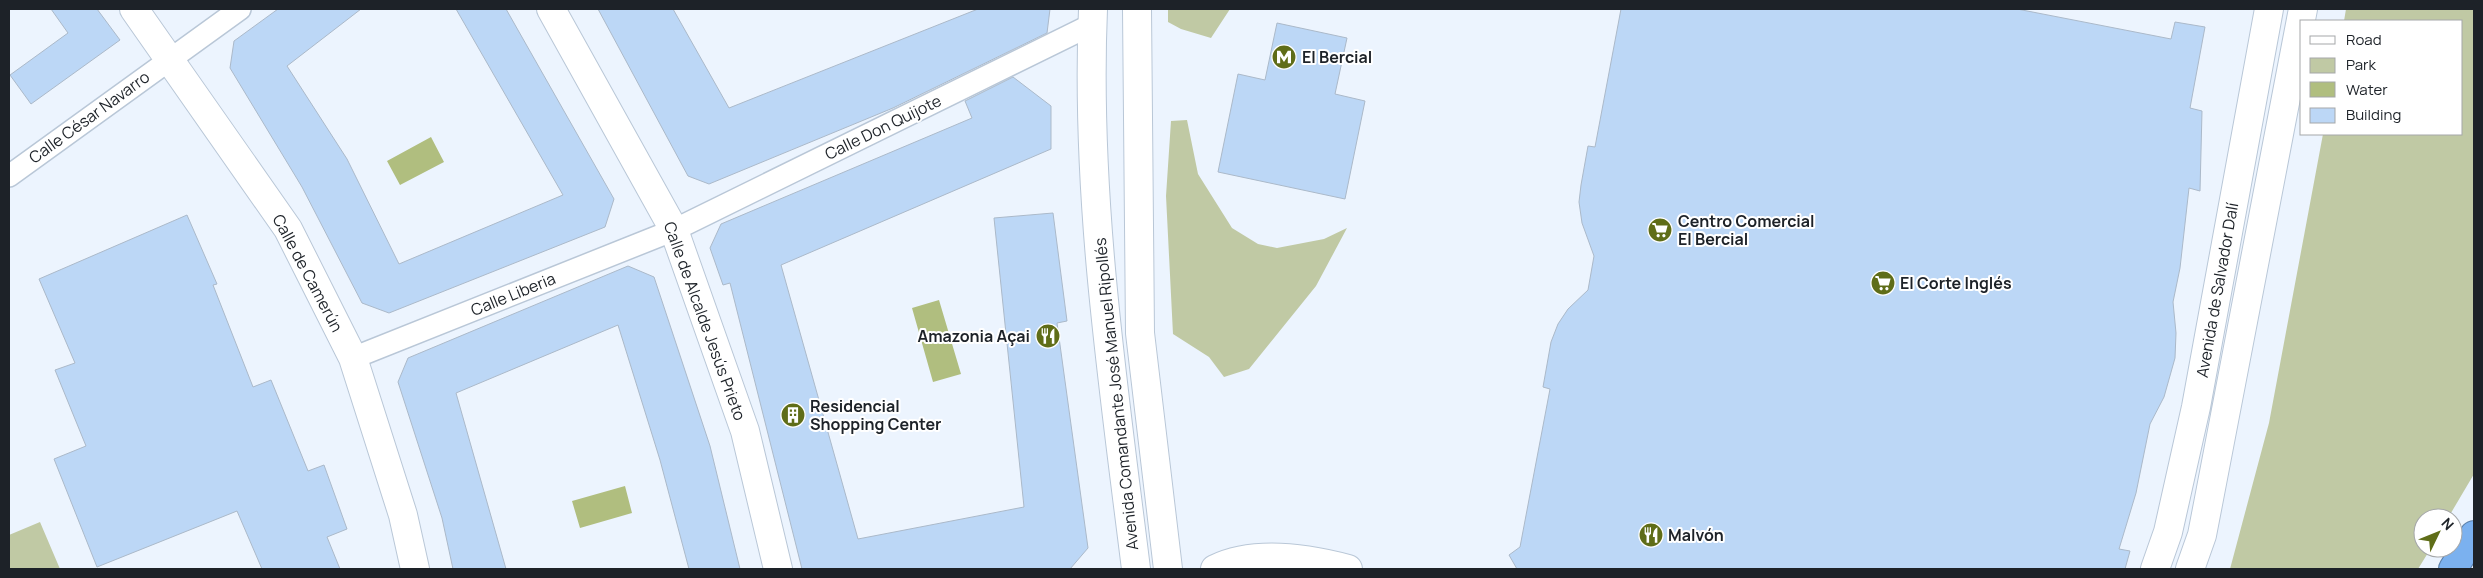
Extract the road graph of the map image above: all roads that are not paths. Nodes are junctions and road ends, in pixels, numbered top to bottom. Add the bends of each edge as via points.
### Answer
1 (134, 9) edge
2 (240, 9) edge
3 (550, 9) edge
4 (1137, 9) edge
5 (2269, 9) edge
6 (1093, 16) edge
7 (2300, 25) edge
8 (169, 59) junction
9 (9, 176) edge
10 (674, 230) junction
11 (353, 358) junction
12 (2474, 535) edge
13 (415, 569) edge
14 (778, 569) edge
15 (1136, 569) edge
16 (1168, 569) edge
17 (1215, 569) edge
18 (1348, 569) edge
19 (2155, 569) edge
20 (2190, 569) edge
21 (2453, 569) edge

1 - 8 street, Calle de Camerún
2 - 8 street, Calle César Navarro
3 - 10 street, Calle de Alcalde Jesús Prieto
4 - 16 street, Avenida Comandante José Manuel Ripollés via 1140,333
5 - 19 street, Avenida de Salvador Dalí via 2196,407 2168,532
6 - 10 street, Calle Don Quijote
6 - 15 street, Avenida Comandante José Manuel Ripollés via 1093,158 1104,308
7 - 20 street, Avenida de Salvador Dalí via 2202,535
8 - 9 street, Calle César Navarro
8 - 11 street, Calle de Camerún via 288,229
10 - 11 street, Calle Liberia
10 - 14 street, Calle de Alcalde Jesús Prieto via 745,431
11 - 13 street, Calle de Camerún via 403,514
12 - 21 highway
17 - 18 street via 1244,559 1305,560

